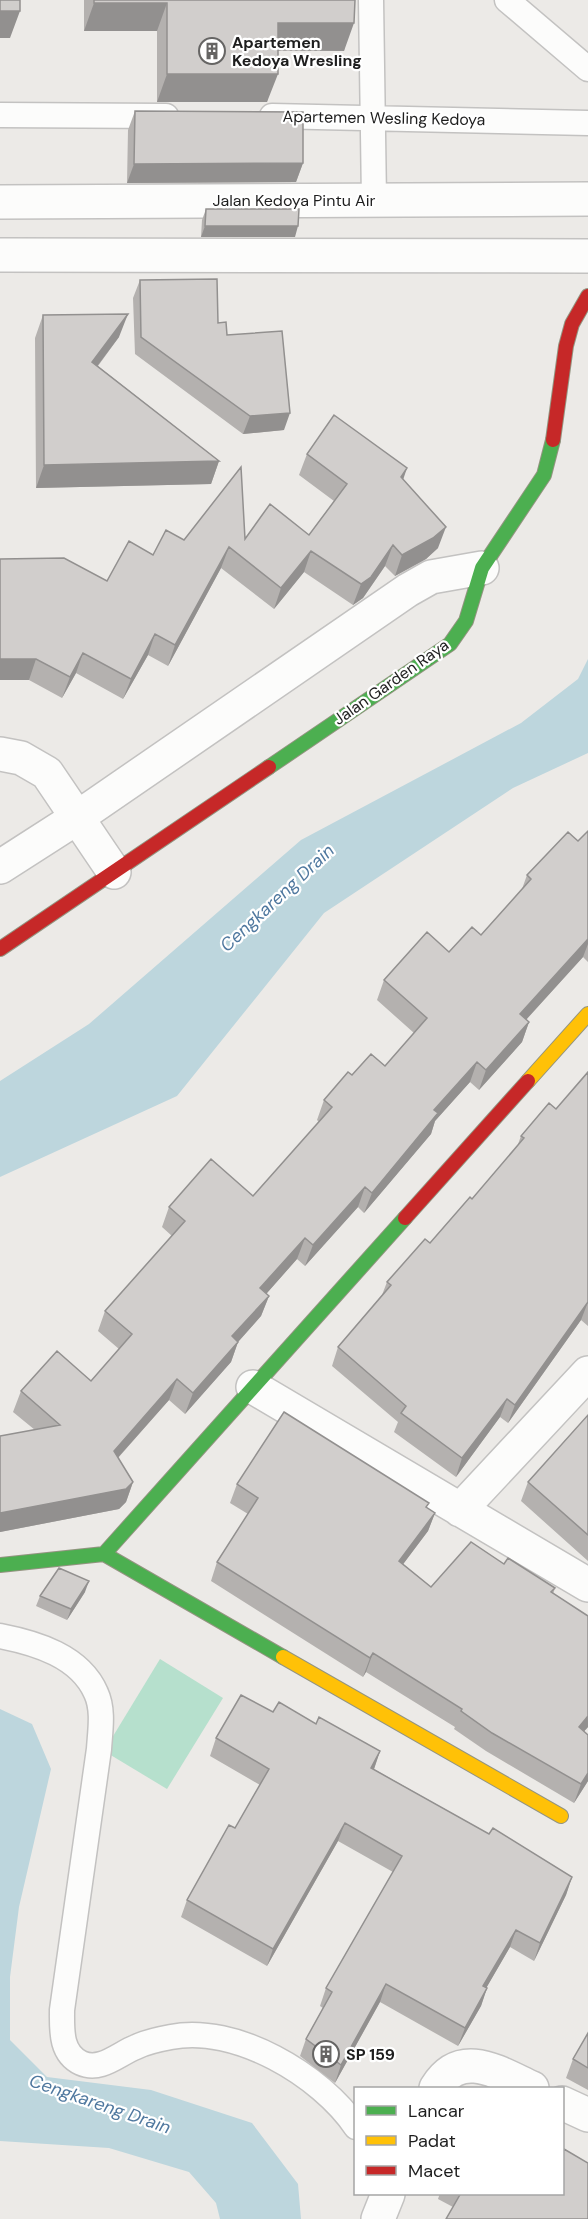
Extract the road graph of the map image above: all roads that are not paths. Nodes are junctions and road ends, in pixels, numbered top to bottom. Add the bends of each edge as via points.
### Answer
1 (371, 0) edge
2 (507, 0) edge
3 (588, 69) edge
4 (0, 115) edge
5 (186, 116) edge
6 (245, 116) edge
7 (373, 117) junction
8 (588, 123) edge
9 (588, 199) edge
10 (374, 200) junction
11 (0, 202) edge
12 (0, 255) edge
13 (588, 256) edge
14 (588, 296) edge
15 (482, 568) junction
16 (0, 754) edge
17 (78, 817) junction
18 (0, 867) edge
19 (114, 872) junction
20 (0, 949) edge
21 (588, 1014) edge
22 (588, 1372) edge
23 (254, 1388) junction
24 (460, 1510) junction
25 (104, 1554) junction
26 (0, 1564) edge
27 (588, 1585) edge
28 (0, 1636) edge
29 (561, 1816) dead end
30 (437, 2087) edge
31 (530, 2087) edge
32 (564, 2104) edge
33 (588, 2115) edge
34 (354, 2124) edge

1 - 7 lane
2 - 3 lane
4 - 5 lane
6 - 7 lane, Apartemen Wesling Kedoya
7 - 8 lane, Apartemen Wesling Kedoya
7 - 10 lane
9 - 10 street, Jalan Kedoya Pintu Air
10 - 11 street, Jalan Kedoya Pintu Air
12 - 13 street
14 - 15 street, Jalan Garden Raya via 572,324 566,346 552,446 544,475
15 - 17 street via 431,577 408,590
15 - 19 street, Jalan Garden Raya via 466,621 450,644
16 - 17 street via 21,758 47,773
17 - 18 street
17 - 19 street
19 - 20 street, Jalan Garden Raya
21 - 23 street
22 - 24 street
23 - 24 street
23 - 25 street
24 - 27 street
25 - 26 street
25 - 29 street
28 - 34 lane via 57,1653 81,1672 97,1693 101,1719 99,1749 62,2010 64,2043 70,2055 81,2063 94,2065 136,2046 173,2036 221,2037 265,2052 306,2078 344,2110
30 - 31 street via 443,2076 461,2067 487,2067
32 - 33 street

